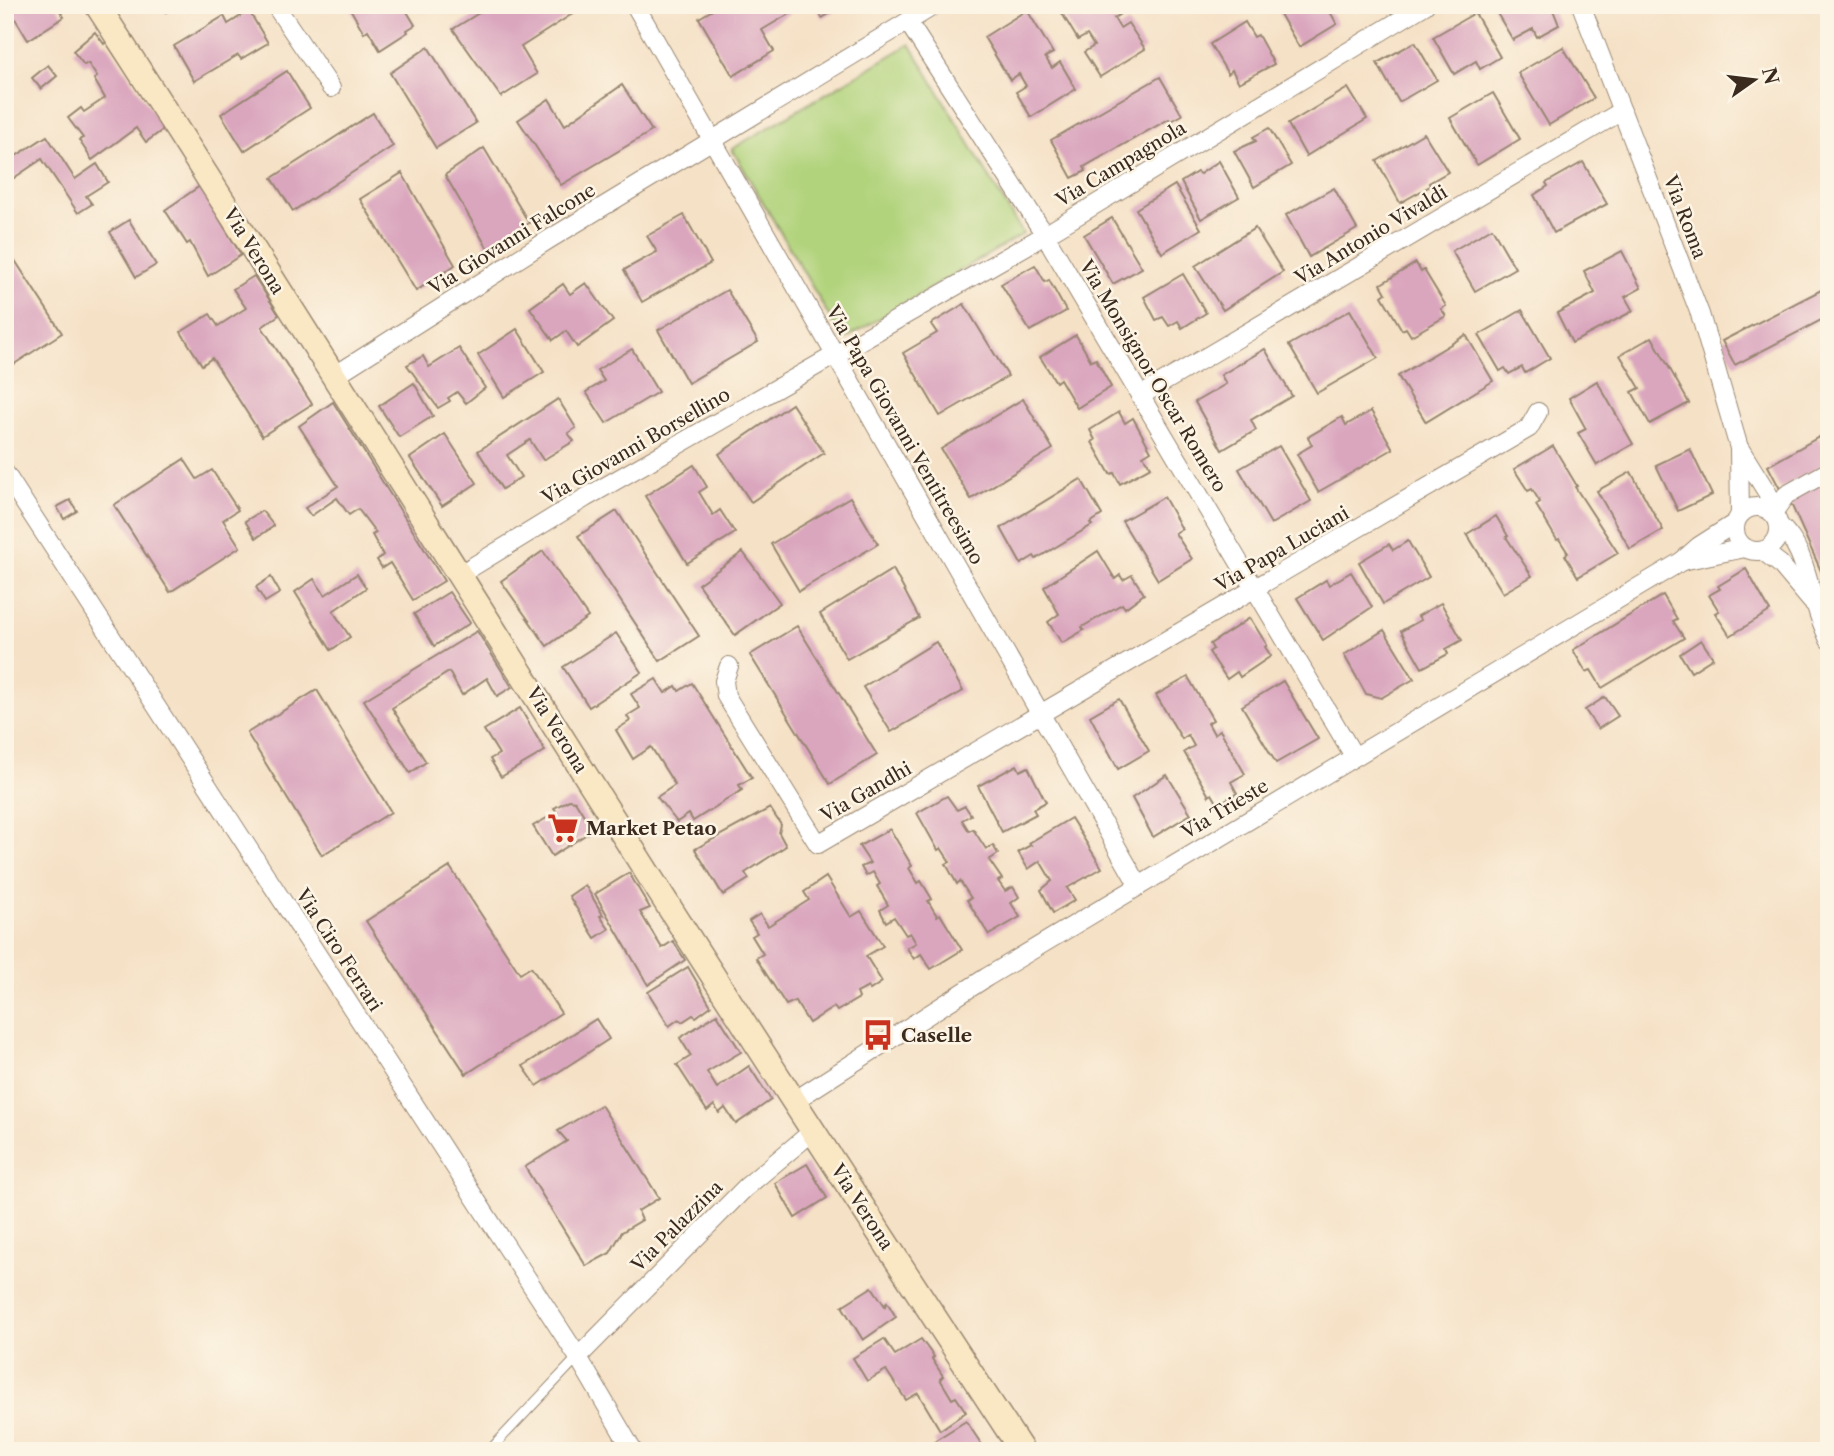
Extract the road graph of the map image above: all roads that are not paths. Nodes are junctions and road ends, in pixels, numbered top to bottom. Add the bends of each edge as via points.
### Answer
1 (97, 5) edge
2 (275, 5) edge
3 (635, 5) edge
4 (935, 5) edge
5 (1425, 5) edge
6 (1581, 5) edge
7 (908, 22) junction
8 (331, 88) dead end
9 (1622, 111) junction
10 (714, 140) junction
11 (1045, 235) junction
12 (836, 356) junction
13 (334, 376) junction
14 (1140, 396) junction
15 (1538, 412) dead end
16 (1739, 448) junction
17 (1829, 471) edge
18 (5, 473) edge
19 (1774, 516) junction
20 (1738, 519) junction
21 (1745, 548) junction
22 (1763, 551) junction
23 (1682, 561) junction
24 (459, 575) junction
25 (1256, 589) junction
26 (1816, 608) junction
27 (1829, 640) edge
28 (729, 666) dead end
29 (1040, 715) junction
30 (1354, 756) junction
31 (1139, 886) junction
32 (794, 1101) junction
33 (813, 1131) junction
34 (578, 1357) junction
35 (489, 1451) edge
36 (634, 1451) edge
37 (1022, 1451) edge

1 - 13 street, Via Verona
2 - 8 street
3 - 10 street, Via Papa Giovanni Ventitreesimo
4 - 7 street, Via Giovanni Falcone
5 - 11 street, Via Campagnola
6 - 9 street, Via Roma
7 - 10 street, Via Giovanni Falcone
7 - 11 street, Via Monsignor Oscar Romero
9 - 14 street, Via Antonio Vivaldi
9 - 16 street, Via Roma via 1699,314
10 - 12 street, Via Papa Giovanni Ventitreesimo
10 - 13 street, Via Giovanni Falcone
11 - 12 street, Via Campagnola
11 - 14 street, Via Monsignor Oscar Romero
12 - 24 street, Via Giovanni Borsellino
12 - 29 street, Via Papa Giovanni Ventitreesimo
13 - 24 street, Via Verona
14 - 25 street, Via Monsignor Oscar Romero
15 - 25 street, Via Papa Luciani via 1529,428
16 - 19 street, Via Roma via 1768,494
16 - 20 street, Via Roma
17 - 19 street via 1786,495
18 - 34 street, Via Ciro Ferrari
19 - 20 street via 1754,507
19 - 22 street via 1776,541
19 - 26 street, Via Roma via 1791,536 1808,573
20 - 21 street via 1735,533
20 - 23 street, Via Trieste
21 - 22 street
21 - 23 street, Via Trieste
22 - 26 street via 1780,564
23 - 30 street, Via Trieste
24 - 32 street, Via Verona
25 - 29 street, Via Papa Luciani
25 - 30 street, Via Monsignor Oscar Romero
26 - 27 street
28 - 29 street, Via Gandhi via 723,681 726,696 818,844
29 - 31 street, Via Papa Giovanni Ventitreesimo
30 - 31 street, Via Trieste
31 - 32 street, Via Trieste
32 - 33 street, Via Verona
33 - 34 street, Via Palazzina via 745,1188
33 - 37 street, Via Verona
34 - 35 lane
34 - 36 street, Via Ciro Ferrari

